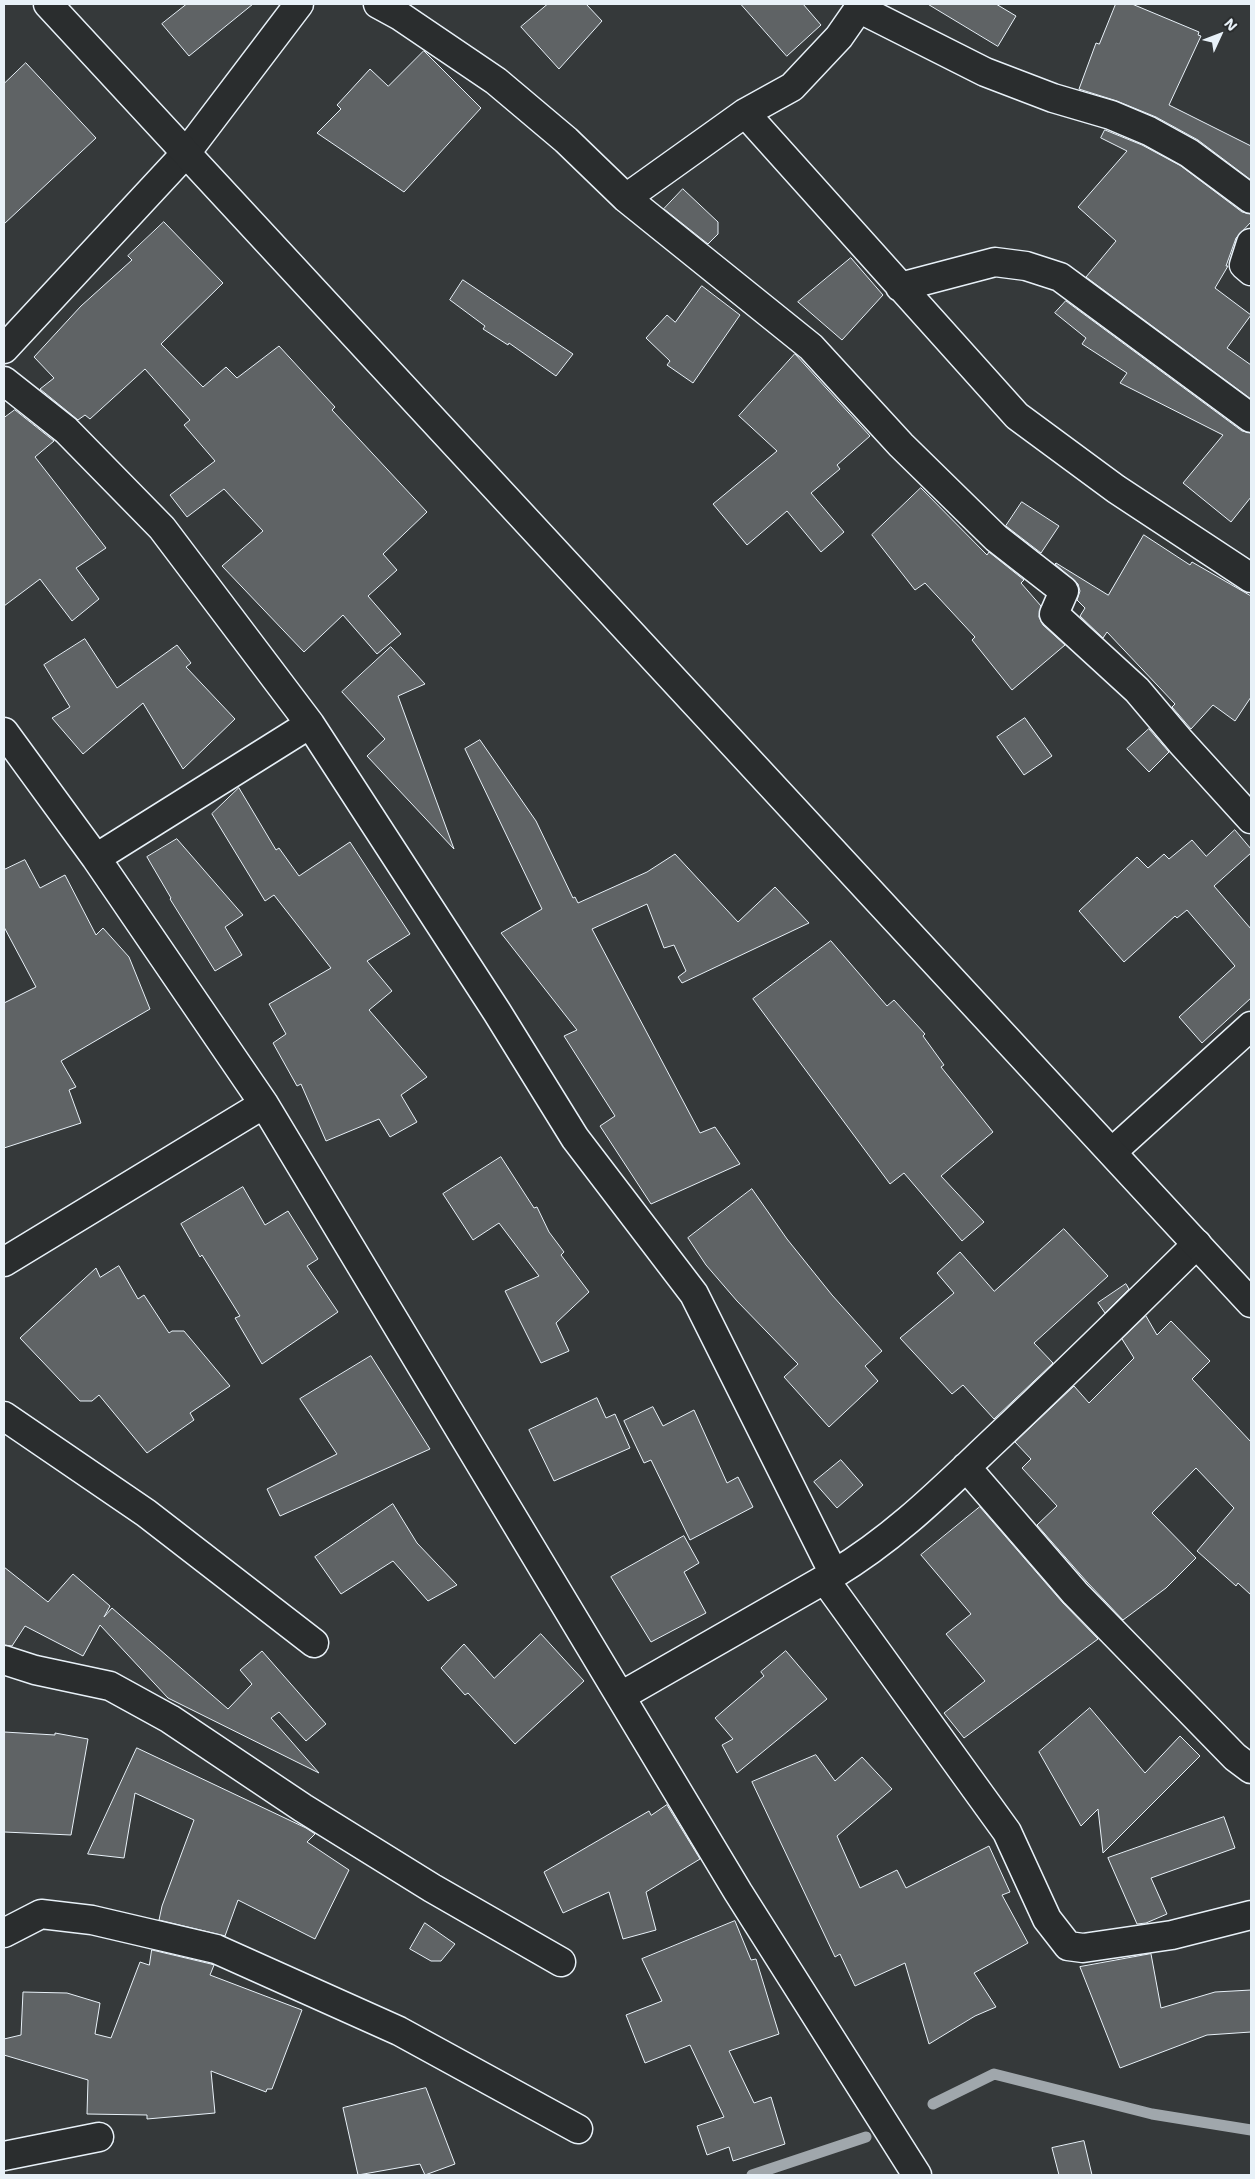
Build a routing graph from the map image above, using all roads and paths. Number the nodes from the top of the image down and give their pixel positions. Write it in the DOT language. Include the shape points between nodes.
graph roads {
  1 [pos="48,4"];
  2 [pos="299,4"];
  3 [pos="378,4"];
  4 [pos="860,6"];
  5 [pos="745,114"];
  6 [pos="186,153"];
  7 [pos="626,198"];
  8 [pos="1251,199"];
  9 [pos="1251,243"];
  10 [pos="1251,271"];
  11 [pos="900,287"];
  12 [pos="4,349"];
  13 [pos="4,381"];
  14 [pos="1251,418"];
  15 [pos="1251,578"];
  16 [pos="310,724"];
  17 [pos="4,732"];
  18 [pos="1251,819"];
  19 [pos="96,858"];
  20 [pos="1251,1026"];
  21 [pos="264,1104"];
  22 [pos="1112,1152"];
  23 [pos="1197,1244"];
  24 [pos="4,1262"];
  25 [pos="1251,1303"];
  26 [pos="4,1416"];
  27 [pos="966,1467"];
  28 [pos="830,1577"];
  29 [pos="314,1643"];
  30 [pos="4,1660"];
  31 [pos="621,1696"];
  32 [pos="1251,1769"];
  33 [pos="1251,1915"];
  34 [pos="4,1933"];
  35 [pos="561,1962"];
  36 [pos="578,2129"];
  37 [pos="99,2137"];
  38 [pos="4,2156"];
  39 [pos="917,2175"];
  1 -- 6 [label="street"];
  2 -- 6 [label="street"];
  3 -- 7 [label="street" via="496,81 566,140"];
  4 -- 5 [label="street" via="839,37 792,87"];
  4 -- 8 [label="street" via="985,72 1053,98 1111,114 1150,131 1189,153"];
  5 -- 7 [label="street"];
  5 -- 11 [label="street"];
  6 -- 12 [label="street"];
  6 -- 22 [label="street"];
  7 -- 18 [label="street" via="811,347 901,445 996,538 1064,590 1054,614 1137,690"];
  9 -- 10 [label="street" via="1244,265"];
  11 -- 14 [label="street" via="995,262 1026,266 1060,277"];
  11 -- 15 [label="street" via="1017,416 1116,488"];
  13 -- 16 [label="street" via="66,430 162,528"];
  16 -- 19 [label="street"];
  16 -- 28 [label="street" via="498,1012 575,1138 694,1294"];
  17 -- 19 [label="street"];
  19 -- 21 [label="street"];
  20 -- 22 [label="street"];
  21 -- 24 [label="street"];
  21 -- 31 [label="street"];
  22 -- 23 [label="street"];
  23 -- 25 [label="street"];
  23 -- 27 [label="street"];
  26 -- 29 [label="street" via="146,1513"];
  27 -- 28 [label="street" via="906,1524 868,1554"];
  27 -- 32 [label="street" via="1075,1593 1235,1757"];
  28 -- 31 [label="street"];
  28 -- 33 [label="street" via="1007,1832 1048,1919 1068,1946 1083,1948 1172,1935"];
  30 -- 35 [label="street" via="110,1686 170,1719 311,1813"];
  31 -- 39 [label="street" via="738,1892"];
  34 -- 36 [label="street" via="41,1914 92,1920 216,1949 399,2031"];
  37 -- 38 [label="street"];
}
